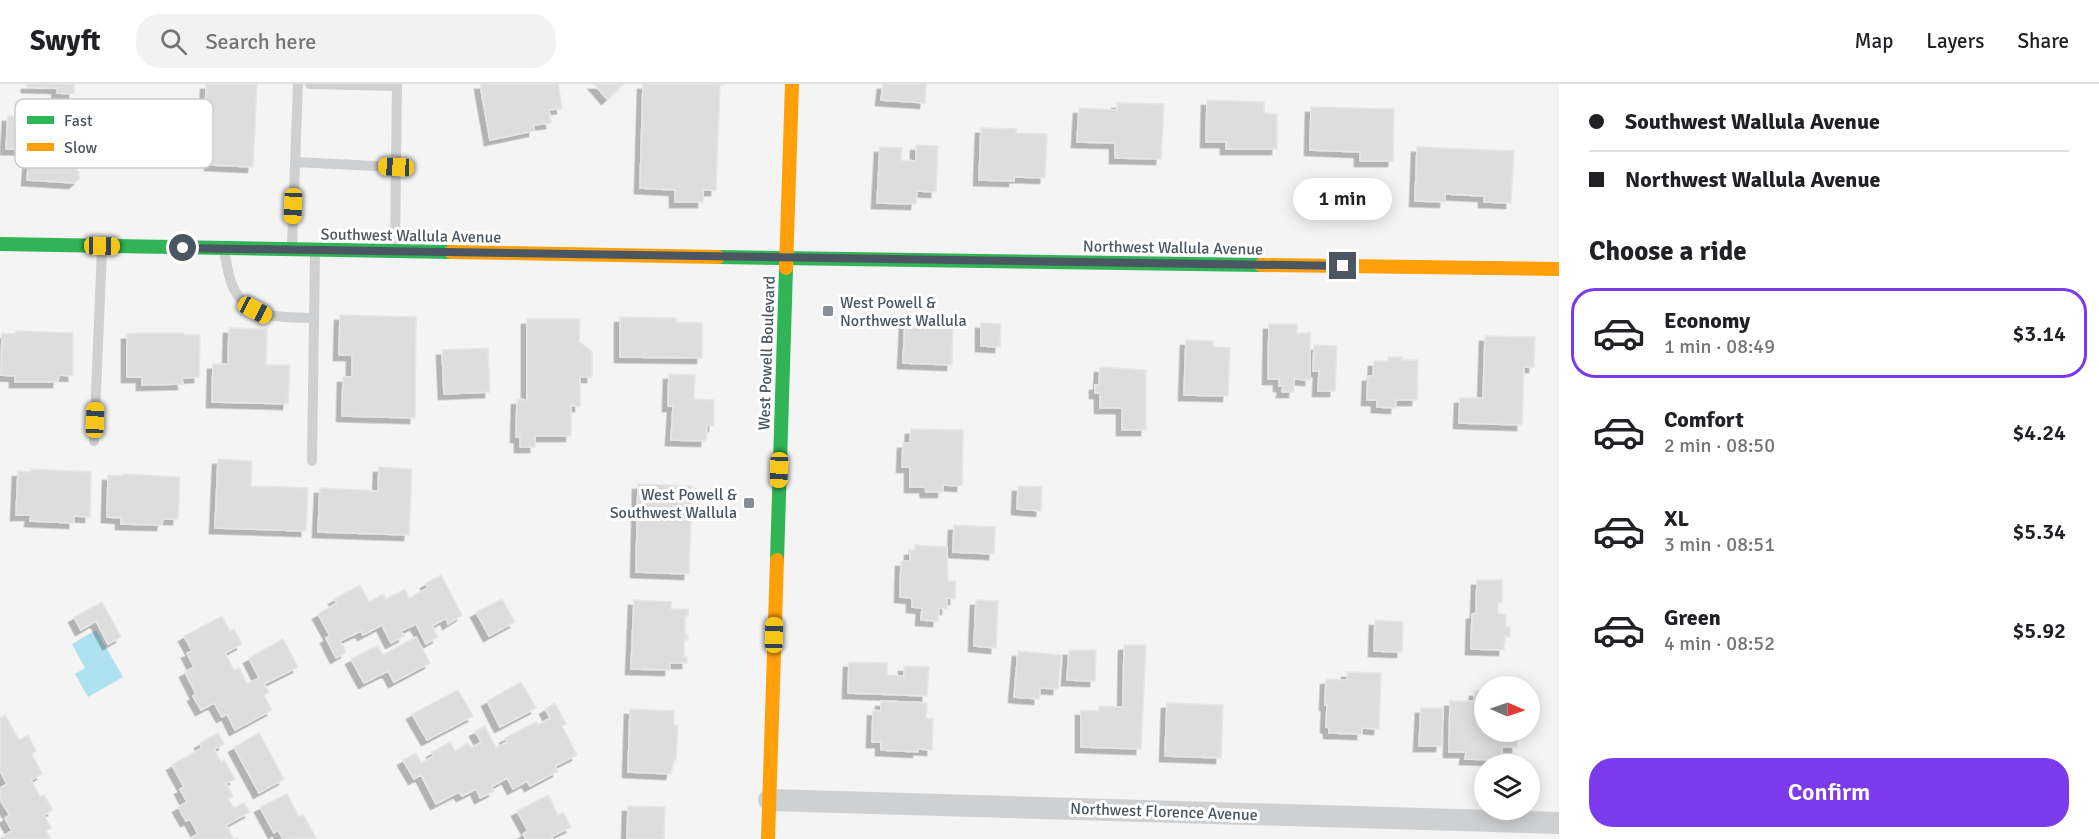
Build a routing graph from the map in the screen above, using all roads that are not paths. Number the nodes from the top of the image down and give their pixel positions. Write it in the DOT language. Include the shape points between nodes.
graph roads {
  1 [pos="298,84"];
  2 [pos="310,84"];
  3 [pos="792,84"];
  4 [pos="295,162"];
  5 [pos="396,167"];
  6 [pos="0,244"];
  7 [pos="102,246"];
  8 [pos="224,248"];
  9 [pos="292,249"];
  10 [pos="315,250"];
  11 [pos="395,251"];
  12 [pos="786,258"];
  13 [pos="1559,269"];
  14 [pos="314,318"];
  15 [pos="94,441"];
  16 [pos="312,461"];
  17 [pos="769,800"];
  18 [pos="1559,823"];
  19 [pos="768,839"];
  1 -- 4 [label="lane"];
  2 -- 5 [label="lane" via="397,86"];
  3 -- 12 [label="street, West Powell Boulevard"];
  4 -- 5 [label="lane"];
  4 -- 9 [label="lane"];
  5 -- 11 [label="lane"];
  6 -- 7 [label="street, Southwest Wallula Avenue"];
  7 -- 8 [label="street, Southwest Wallula Avenue"];
  7 -- 15 [label="lane"];
  8 -- 9 [label="street, Southwest Wallula Avenue"];
  8 -- 14 [label="lane" via="233,288 244,304 267,316"];
  9 -- 10 [label="street, Southwest Wallula Avenue"];
  10 -- 11 [label="street, Southwest Wallula Avenue"];
  10 -- 14 [label="lane"];
  11 -- 12 [label="street, Southwest Wallula Avenue"];
  12 -- 13 [label="street, Northwest Wallula Avenue"];
  12 -- 17 [label="street, West Powell Boulevard"];
  14 -- 16 [label="lane"];
  17 -- 18 [label="street, Northwest Florence Avenue"];
  17 -- 19 [label="street, West Powell Boulevard"];
}
